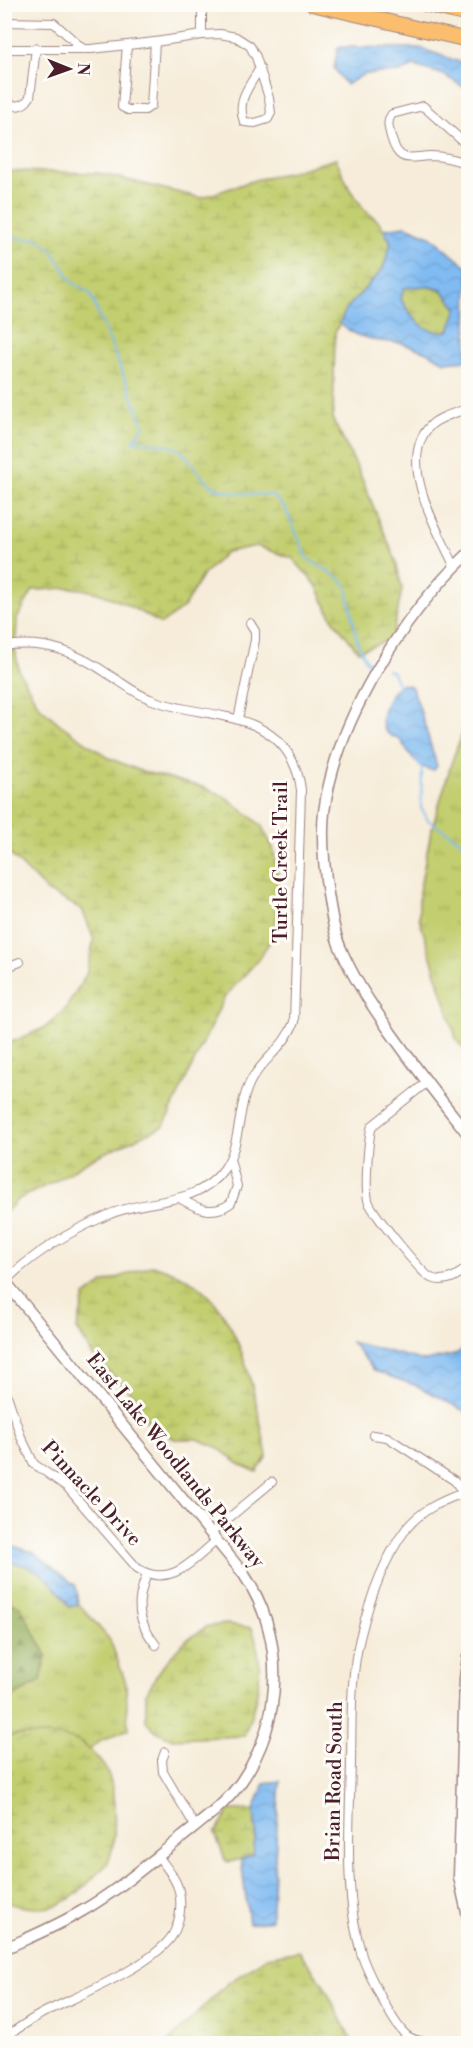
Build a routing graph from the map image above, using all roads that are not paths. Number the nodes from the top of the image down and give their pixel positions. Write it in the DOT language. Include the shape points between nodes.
graph roads {
  1 [pos="202,4"];
  2 [pos="312,4"];
  3 [pos="424,4"];
  4 [pos="468,15"];
  5 [pos="4,22"];
  6 [pos="202,34"];
  7 [pos="468,40"];
  8 [pos="155,42"];
  9 [pos="127,45"];
  10 [pos="36,48"];
  11 [pos="6,49"];
  12 [pos="83,50"];
  13 [pos="260,69"];
  14 [pos="4,76"];
  15 [pos="4,102"];
  16 [pos="468,146"];
  17 [pos="468,164"];
  18 [pos="468,408"];
  19 [pos="468,554"];
  20 [pos="455,567"];
  21 [pos="250,623"];
  22 [pos="4,646"];
  23 [pos="238,719"];
  24 [pos="20,962"];
  25 [pos="4,968"];
  26 [pos="426,1083"];
  27 [pos="468,1134"];
  28 [pos="230,1159"];
  29 [pos="182,1198"];
  30 [pos="468,1267"];
  31 [pos="5,1281"];
  32 [pos="4,1386"];
  33 [pos="373,1436"];
  34 [pos="272,1482"];
  35 [pos="463,1493"];
  36 [pos="468,1514"];
  37 [pos="214,1537"];
  38 [pos="147,1574"];
  39 [pos="156,1645"];
  40 [pos="468,1657"];
  41 [pos="165,1752"];
  42 [pos="195,1827"];
  43 [pos="158,1856"];
  44 [pos="468,1917"];
  45 [pos="4,1949"];
  46 [pos="4,2038"];
  47 [pos="468,2041"];
  1 -- 6 [label="street"];
  2 -- 7 [label="main road"];
  3 -- 4 [label="main road"];
  5 -- 12 [label="street" via="54,23"];
  6 -- 8 [label="street"];
  6 -- 13 [label="street" via="236,37 250,46"];
  8 -- 9 [label="street"];
  8 -- 9 [label="street" via="151,106 145,110 122,107"];
  9 -- 12 [label="street"];
  10 -- 11 [label="street"];
  10 -- 12 [label="street"];
  10 -- 15 [label="street" via="30,97 21,106"];
  11 -- 14 [label="street"];
  13 -- 13 [label="street" via="241,100 244,122 268,119 271,113"];
  16 -- 17 [label="street" via="423,106 389,118 396,151 404,157 433,156"];
  18 -- 20 [label="street" via="432,423 419,448 418,477 425,505"];
  19 -- 20 [label="street"];
  20 -- 26 [label="street" via="422,602 355,713 333,769 324,813 322,854 339,944 357,984"];
  21 -- 23 [label="street" via="255,640"];
  22 -- 23 [label="street, Turtle Creek Trail" via="36,644 59,648 85,659 149,699"];
  23 -- 28 [label="street, Turtle Creek Trail" via="278,740 294,764 301,790 300,864 294,1022 288,1036 253,1078"];
  24 -- 25 [label="street"];
  26 -- 27 [label="street"];
  26 -- 30 [label="street" via="372,1126 368,1200 373,1211 431,1278 447,1280"];
  28 -- 29 [label="street, Turtle Creek Trail" via="213,1181"];
  28 -- 29 [label="street, Turtle Creek Trail" via="237,1186 231,1203 212,1211"];
  29 -- 31 [label="street, Turtle Creek Trail" via="109,1214 60,1239"];
  31 -- 37 [label="street, East Lake Woodlands Parkway"];
  32 -- 38 [label="street, Pinnacle Drive" via="34,1464 67,1487 136,1568"];
  33 -- 35 [label="street" via="387,1437 446,1474"];
  34 -- 37 [label="street"];
  35 -- 36 [label="street"];
  35 -- 47 [label="street, Brian Road South" via="430,1508 407,1528 374,1593 360,1640 353,1687 350,1881 362,1956 395,2021 417,2041"];
  37 -- 38 [label="street" via="181,1570 169,1575"];
  37 -- 42 [label="street, East Lake Woodlands Parkway" via="250,1583 263,1611 274,1650 274,1685 268,1724 257,1756 232,1793"];
  38 -- 39 [label="street" via="139,1611 145,1631"];
  40 -- 44 [label="street" via="459,1877"];
  41 -- 42 [label="street" via="163,1772"];
  42 -- 43 [label="street, East Lake Woodlands Parkway"];
  43 -- 45 [label="street, East Lake Woodlands Parkway" via="83,1911"];
  43 -- 46 [label="street" via="179,1889 181,1907 172,1936 136,1965"];
}
